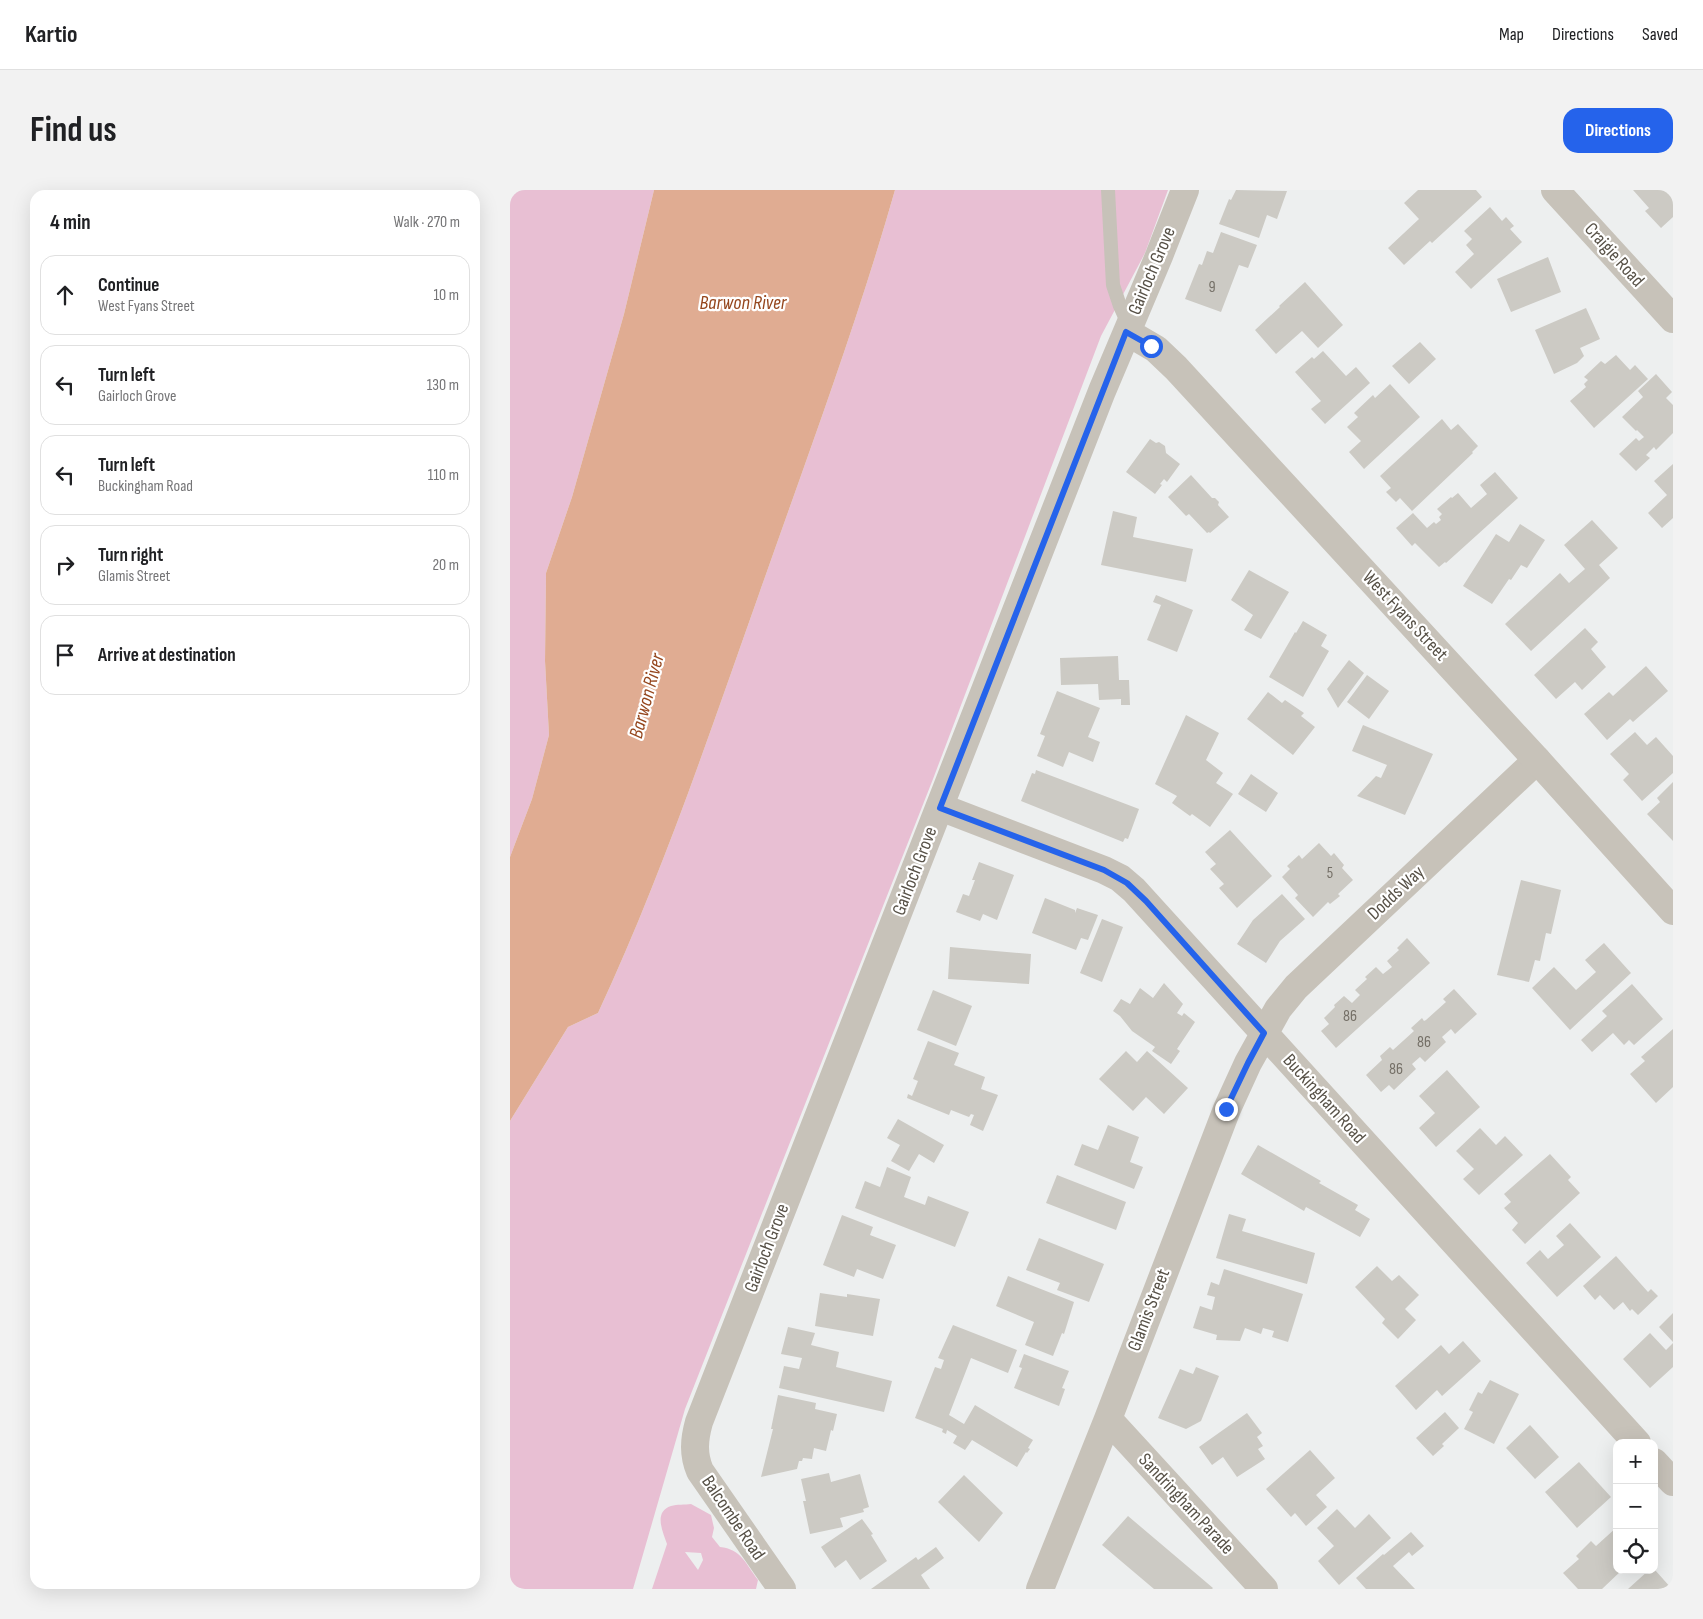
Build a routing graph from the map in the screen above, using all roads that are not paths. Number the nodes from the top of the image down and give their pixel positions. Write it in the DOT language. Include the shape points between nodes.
graph roads {
  1 [pos="1108,190"];
  2 [pos="1185,190"];
  3 [pos="1555,190"];
  4 [pos="1673,319"];
  5 [pos="1128,330"];
  6 [pos="1537,760"];
  7 [pos="940,808"];
  8 [pos="1671,904"];
  9 [pos="1264,1033"];
  10 [pos="1108,1419"];
  11 [pos="1633,1439"];
  12 [pos="694,1442"];
  13 [pos="1658,1466"];
  14 [pos="1673,1482"];
  15 [pos="782,1589"];
  16 [pos="1040,1589"];
  17 [pos="1264,1589"];
  1 -- 5 [label="lane" via="1113,285"];
  2 -- 5 [label="street, Gairloch Grove"];
  3 -- 4 [label="street, Craigie Road"];
  5 -- 6 [label="street, West Fyans Street" via="1167,358"];
  5 -- 7 [label="street, Gairloch Grove"];
  6 -- 8 [label="street, West Fyans Street"];
  6 -- 9 [label="street, Dodds Way" via="1291,992"];
  7 -- 9 [label="street, Buckingham Road" via="1104,870 1127,883"];
  7 -- 12 [label="street, Gairloch Grove" via="701,1415"];
  9 -- 10 [label="street, Glamis Street" via="1226,1109"];
  9 -- 11 [label="street, Buckingham Road"];
  10 -- 16 [label="street, Glamis Street"];
  10 -- 17 [label="street, Sandringham Parade"];
  12 -- 15 [label="street, Balcombe Road" via="695,1457 705,1479"];
  13 -- 14 [label="street"];
}
